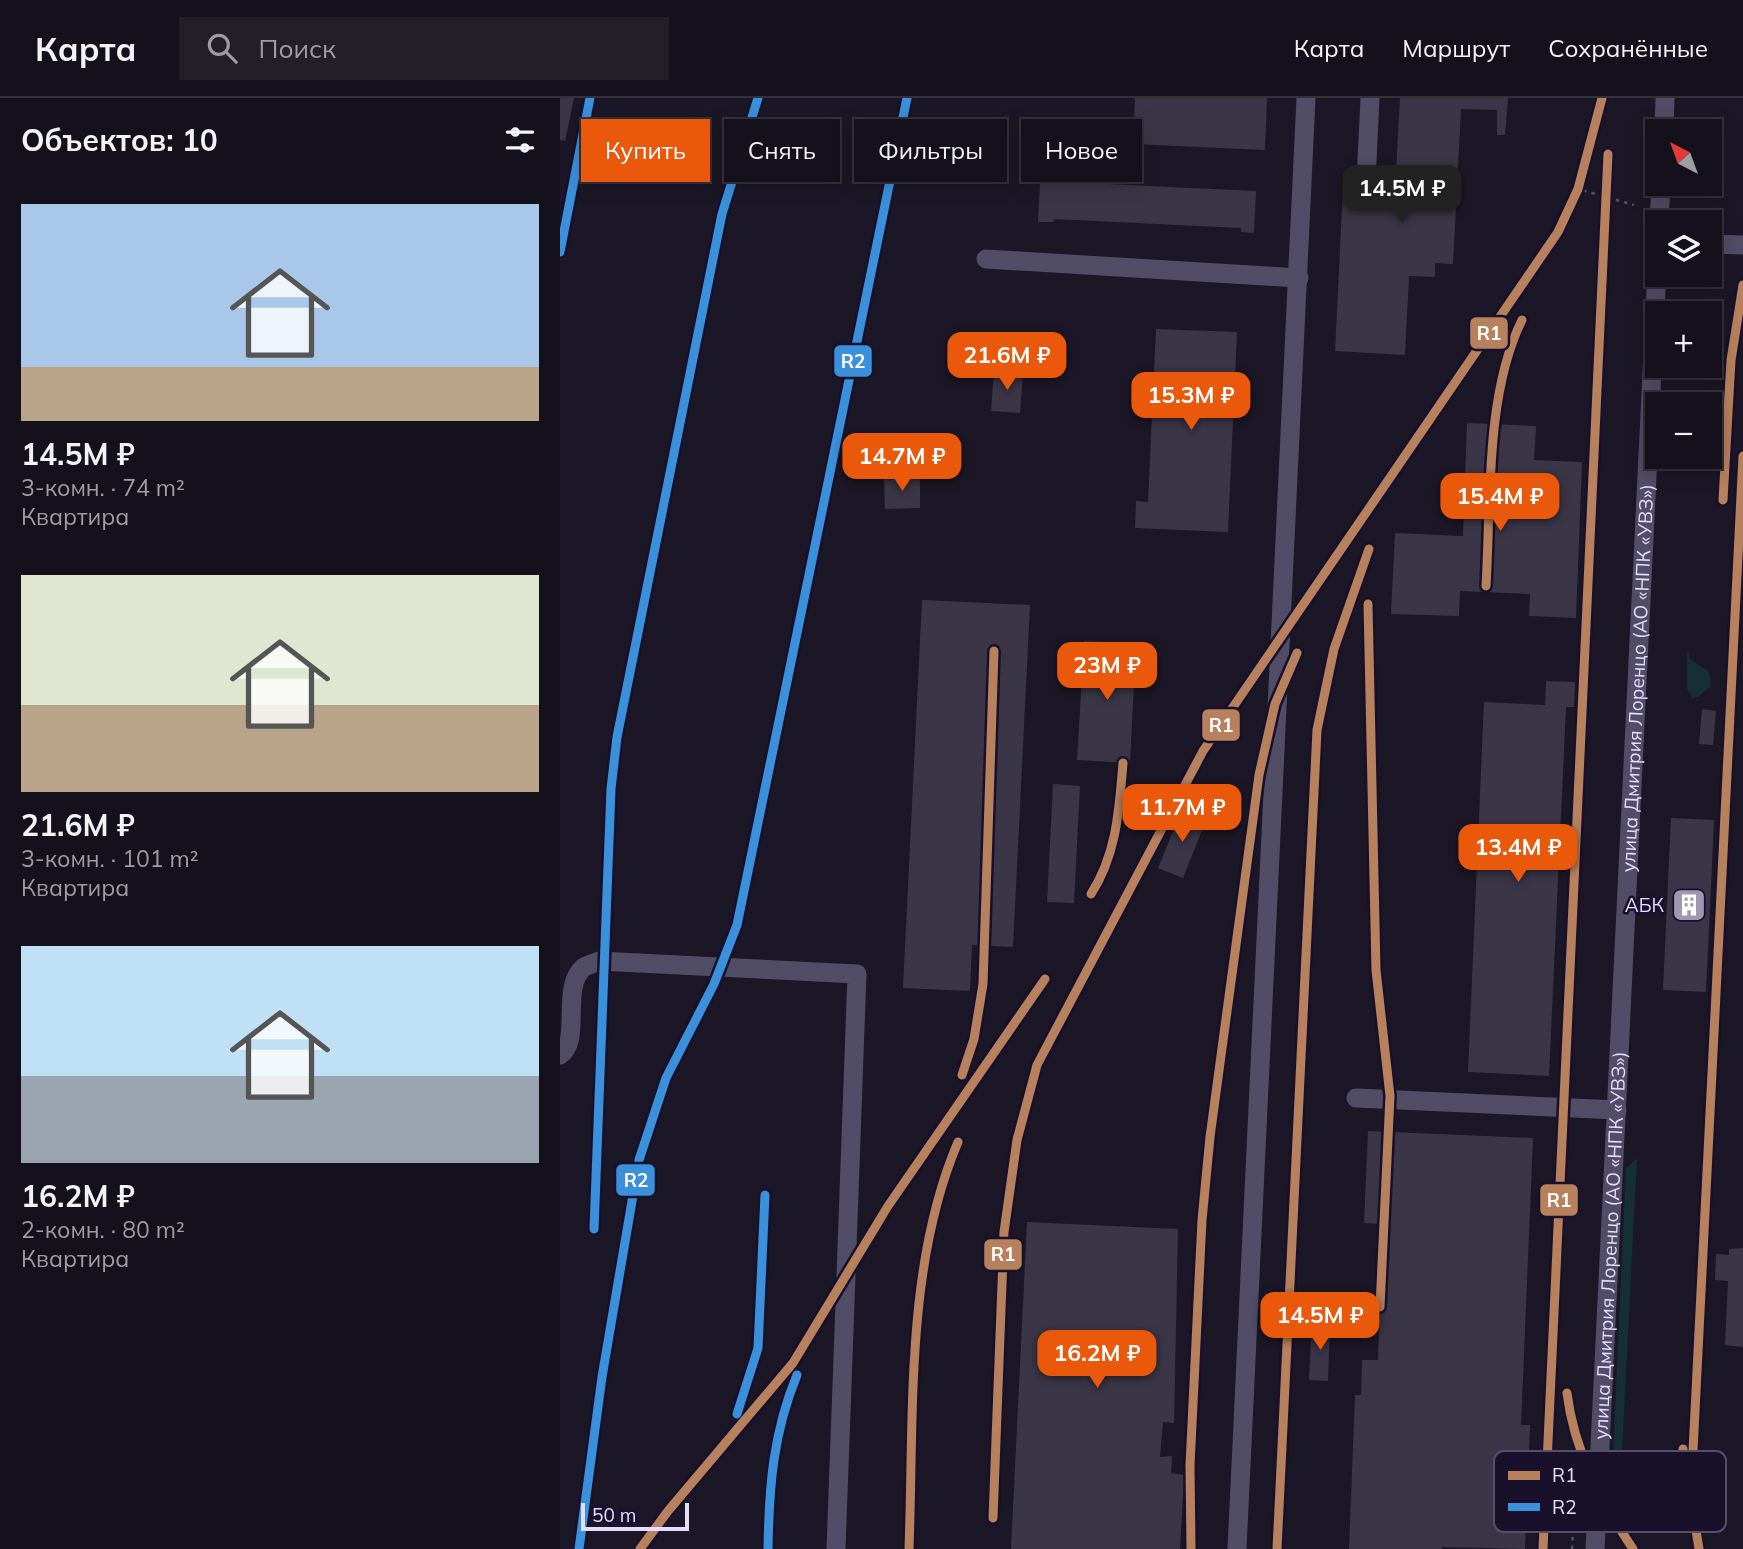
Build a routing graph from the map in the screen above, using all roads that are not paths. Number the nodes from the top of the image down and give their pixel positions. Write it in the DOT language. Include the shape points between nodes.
graph roads {
  1 [pos="1306,98"];
  2 [pos="1370,98"];
  3 [pos="1665,98"];
  4 [pos="1664,119"];
  5 [pos="1366,181"];
  6 [pos="1722,244"];
  7 [pos="1743,245"];
  8 [pos="986,259"];
  9 [pos="1299,278"];
  10 [pos="1656,287"];
  11 [pos="560,1055"];
  12 [pos="1356,1098"];
  13 [pos="1617,1110"];
  14 [pos="1600,1451"];
  15 [pos="836,1549"];
  16 [pos="1237,1549"];
  1 -- 9 [label="lane"];
  2 -- 5 [label="lane"];
  3 -- 4 [label="lane"];
  6 -- 7 [label="lane"];
  8 -- 9 [label="lane"];
  9 -- 16 [label="lane"];
  10 -- 13 [label="lane, улица Дмитрия Лоренцо (АО «НПК «УВЗ»)"];
  11 -- 15 [label="lane" via="569,1041 573,984 583,968 599,961 857,974"];
  12 -- 13 [label="lane"];
  13 -- 14 [label="lane, улица Дмитрия Лоренцо (АО «НПК «УВЗ»)"];
}
